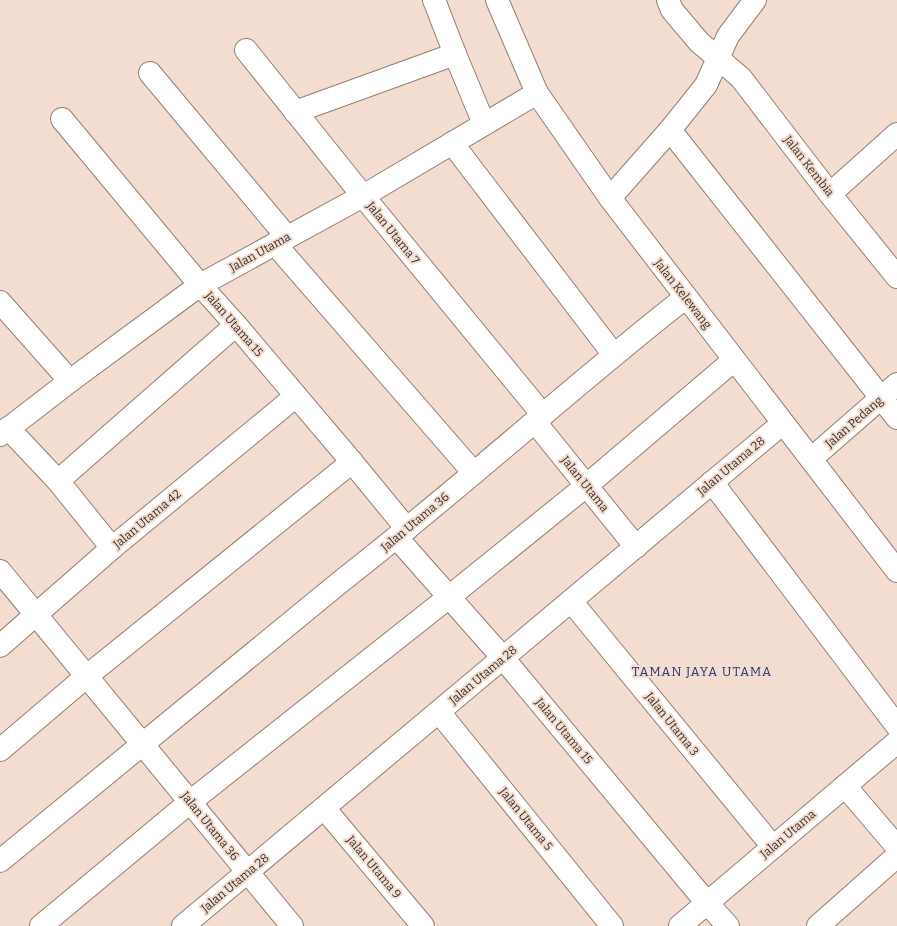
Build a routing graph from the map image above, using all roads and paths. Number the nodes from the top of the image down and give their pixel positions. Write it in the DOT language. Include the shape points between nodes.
graph roads {
  1 [pos="434,0"];
  2 [pos="497,0"];
  3 [pos="668,0"];
  4 [pos="755,0"];
  5 [pos="246,50"];
  6 [pos="455,54"];
  7 [pos="719,58"];
  8 [pos="150,73"];
  9 [pos="537,93"];
  10 [pos="295,112"];
  11 [pos="62,120"];
  12 [pos="484,124"];
  13 [pos="670,130"];
  14 [pos="897,134"];
  15 [pos="452,143"];
  16 [pos="830,194"];
  17 [pos="363,196"];
  18 [pos="610,198"];
  19 [pos="281,241"];
  20 [pos="897,277"];
  21 [pos="200,285"];
  22 [pos="686,298"];
  23 [pos="0,302"];
  24 [pos="236,325"];
  25 [pos="614,355"];
  26 [pos="734,360"];
  27 [pos="70,381"];
  28 [pos="889,391"];
  29 [pos="296,396"];
  30 [pos="539,418"];
  31 [pos="897,418"];
  32 [pos="783,423"];
  33 [pos="4,431"];
  34 [pos="811,459"];
  35 [pos="352,462"];
  36 [pos="474,473"];
  37 [pos="58,481"];
  38 [pos="712,482"];
  39 [pos="586,486"];
  40 [pos="402,533"];
  41 [pos="636,547"];
  42 [pos="112,548"];
  43 [pos="0,571"];
  44 [pos="897,571"];
  45 [pos="449,597"];
  46 [pos="571,601"];
  47 [pos="36,615"];
  48 [pos="0,646"];
  49 [pos="503,658"];
  50 [pos="87,676"];
  51 [pos="439,712"];
  52 [pos="897,726"];
  53 [pos="897,742"];
  54 [pos="143,744"];
  55 [pos="0,750"];
  56 [pos="845,786"];
  57 [pos="190,802"];
  58 [pos="324,808"];
  59 [pos="773,847"];
  60 [pos="897,847"];
  61 [pos="897,856"];
  62 [pos="0,862"];
  63 [pos="248,872"];
  64 [pos="707,903"];
  65 [pos="41,926"];
  66 [pos="184,926"];
  67 [pos="292,926"];
  68 [pos="423,926"];
  69 [pos="612,926"];
  70 [pos="680,926"];
  71 [pos="728,926"];
  72 [pos="818,926"];
  1 -- 6 [label="street"];
  2 -- 9 [label="street, Jalan Kelewang"];
  3 -- 7 [label="street, Jalan Kembia" via="672,10 699,42"];
  4 -- 7 [label="street" via="728,36"];
  5 -- 10 [label="street, Jalan Utama 7"];
  6 -- 10 [label="street"];
  6 -- 12 [label="street"];
  7 -- 13 [label="street" via="706,85"];
  7 -- 16 [label="street, Jalan Kembia" via="741,78"];
  8 -- 19 [label="street"];
  9 -- 12 [label="street, Jalan Utama"];
  9 -- 18 [label="street, Jalan Kelewang"];
  10 -- 17 [label="street, Jalan Utama 7"];
  11 -- 21 [label="street, Jalan Utama 15"];
  12 -- 15 [label="street, Jalan Utama"];
  13 -- 18 [label="street"];
  13 -- 28 [label="street"];
  14 -- 16 [label="street"];
  15 -- 17 [label="street, Jalan Utama"];
  15 -- 25 [label="street"];
  16 -- 20 [label="street, Jalan Kembia"];
  17 -- 19 [label="street, Jalan Utama"];
  17 -- 30 [label="street, Jalan Utama 7"];
  18 -- 22 [label="street, Jalan Kelewang"];
  19 -- 21 [label="street, Jalan Utama"];
  19 -- 36 [label="street"];
  21 -- 24 [label="street, Jalan Utama 15"];
  21 -- 27 [label="street, Jalan Utama"];
  22 -- 25 [label="street, Jalan Utama 36"];
  22 -- 26 [label="street, Jalan Kelewang"];
  23 -- 27 [label="street"];
  24 -- 29 [label="street, Jalan Utama 15"];
  24 -- 37 [label="street"];
  25 -- 30 [label="street, Jalan Utama 36"];
  26 -- 32 [label="street, Jalan Kelewang"];
  26 -- 39 [label="street"];
  27 -- 33 [label="street, Jalan Utama"];
  28 -- 31 [label="street"];
  28 -- 34 [label="street, Jalan Pedang"];
  29 -- 35 [label="street, Jalan Utama 15"];
  29 -- 42 [label="street, Jalan Utama 42"];
  30 -- 36 [label="street, Jalan Utama 36"];
  30 -- 39 [label="street, Jalan Utama"];
  32 -- 34 [label="street, Jalan Kelewang"];
  32 -- 38 [label="street, Jalan Utama 28"];
  33 -- 37 [label="street"];
  34 -- 44 [label="street, Jalan Kelewang"];
  35 -- 40 [label="street, Jalan Utama 15"];
  35 -- 50 [label="street"];
  36 -- 40 [label="street, Jalan Utama 36"];
  37 -- 42 [label="street"];
  38 -- 41 [label="street, Jalan Utama 28"];
  38 -- 52 [label="street"];
  39 -- 41 [label="street, Jalan Utama"];
  39 -- 45 [label="street"];
  40 -- 45 [label="street, Jalan Utama 15"];
  40 -- 54 [label="street, Jalan Utama 36"];
  41 -- 46 [label="street, Jalan Utama 28"];
  42 -- 47 [label="street, Jalan Utama 42"];
  43 -- 47 [label="street, Jalan Utama 36"];
  45 -- 49 [label="street, Jalan Utama 15"];
  45 -- 57 [label="street"];
  46 -- 49 [label="street, Jalan Utama 28"];
  46 -- 59 [label="street, Jalan Utama 3"];
  47 -- 48 [label="street, Jalan Utama 42"];
  47 -- 50 [label="street, Jalan Utama 36"];
  49 -- 51 [label="street, Jalan Utama 28"];
  49 -- 64 [label="street, Jalan Utama 15"];
  50 -- 54 [label="street, Jalan Utama 36"];
  50 -- 55 [label="street"];
  51 -- 58 [label="street, Jalan Utama 28"];
  51 -- 69 [label="street, Jalan Utama 5"];
  53 -- 56 [label="street, Jalan Utama"];
  54 -- 57 [label="street, Jalan Utama 36"];
  54 -- 62 [label="street, Jalan Utama 36"];
  56 -- 59 [label="street, Jalan Utama"];
  56 -- 60 [label="street"];
  57 -- 63 [label="street, Jalan Utama 36"];
  57 -- 65 [label="street"];
  58 -- 63 [label="street, Jalan Utama 28"];
  58 -- 68 [label="street, Jalan Utama 9"];
  59 -- 64 [label="street, Jalan Utama"];
  61 -- 72 [label="street"];
  63 -- 66 [label="street, Jalan Utama 28"];
  63 -- 67 [label="street, Jalan Utama 36"];
  64 -- 70 [label="street, Jalan Utama"];
  64 -- 71 [label="street, Jalan Utama 15"];
}
